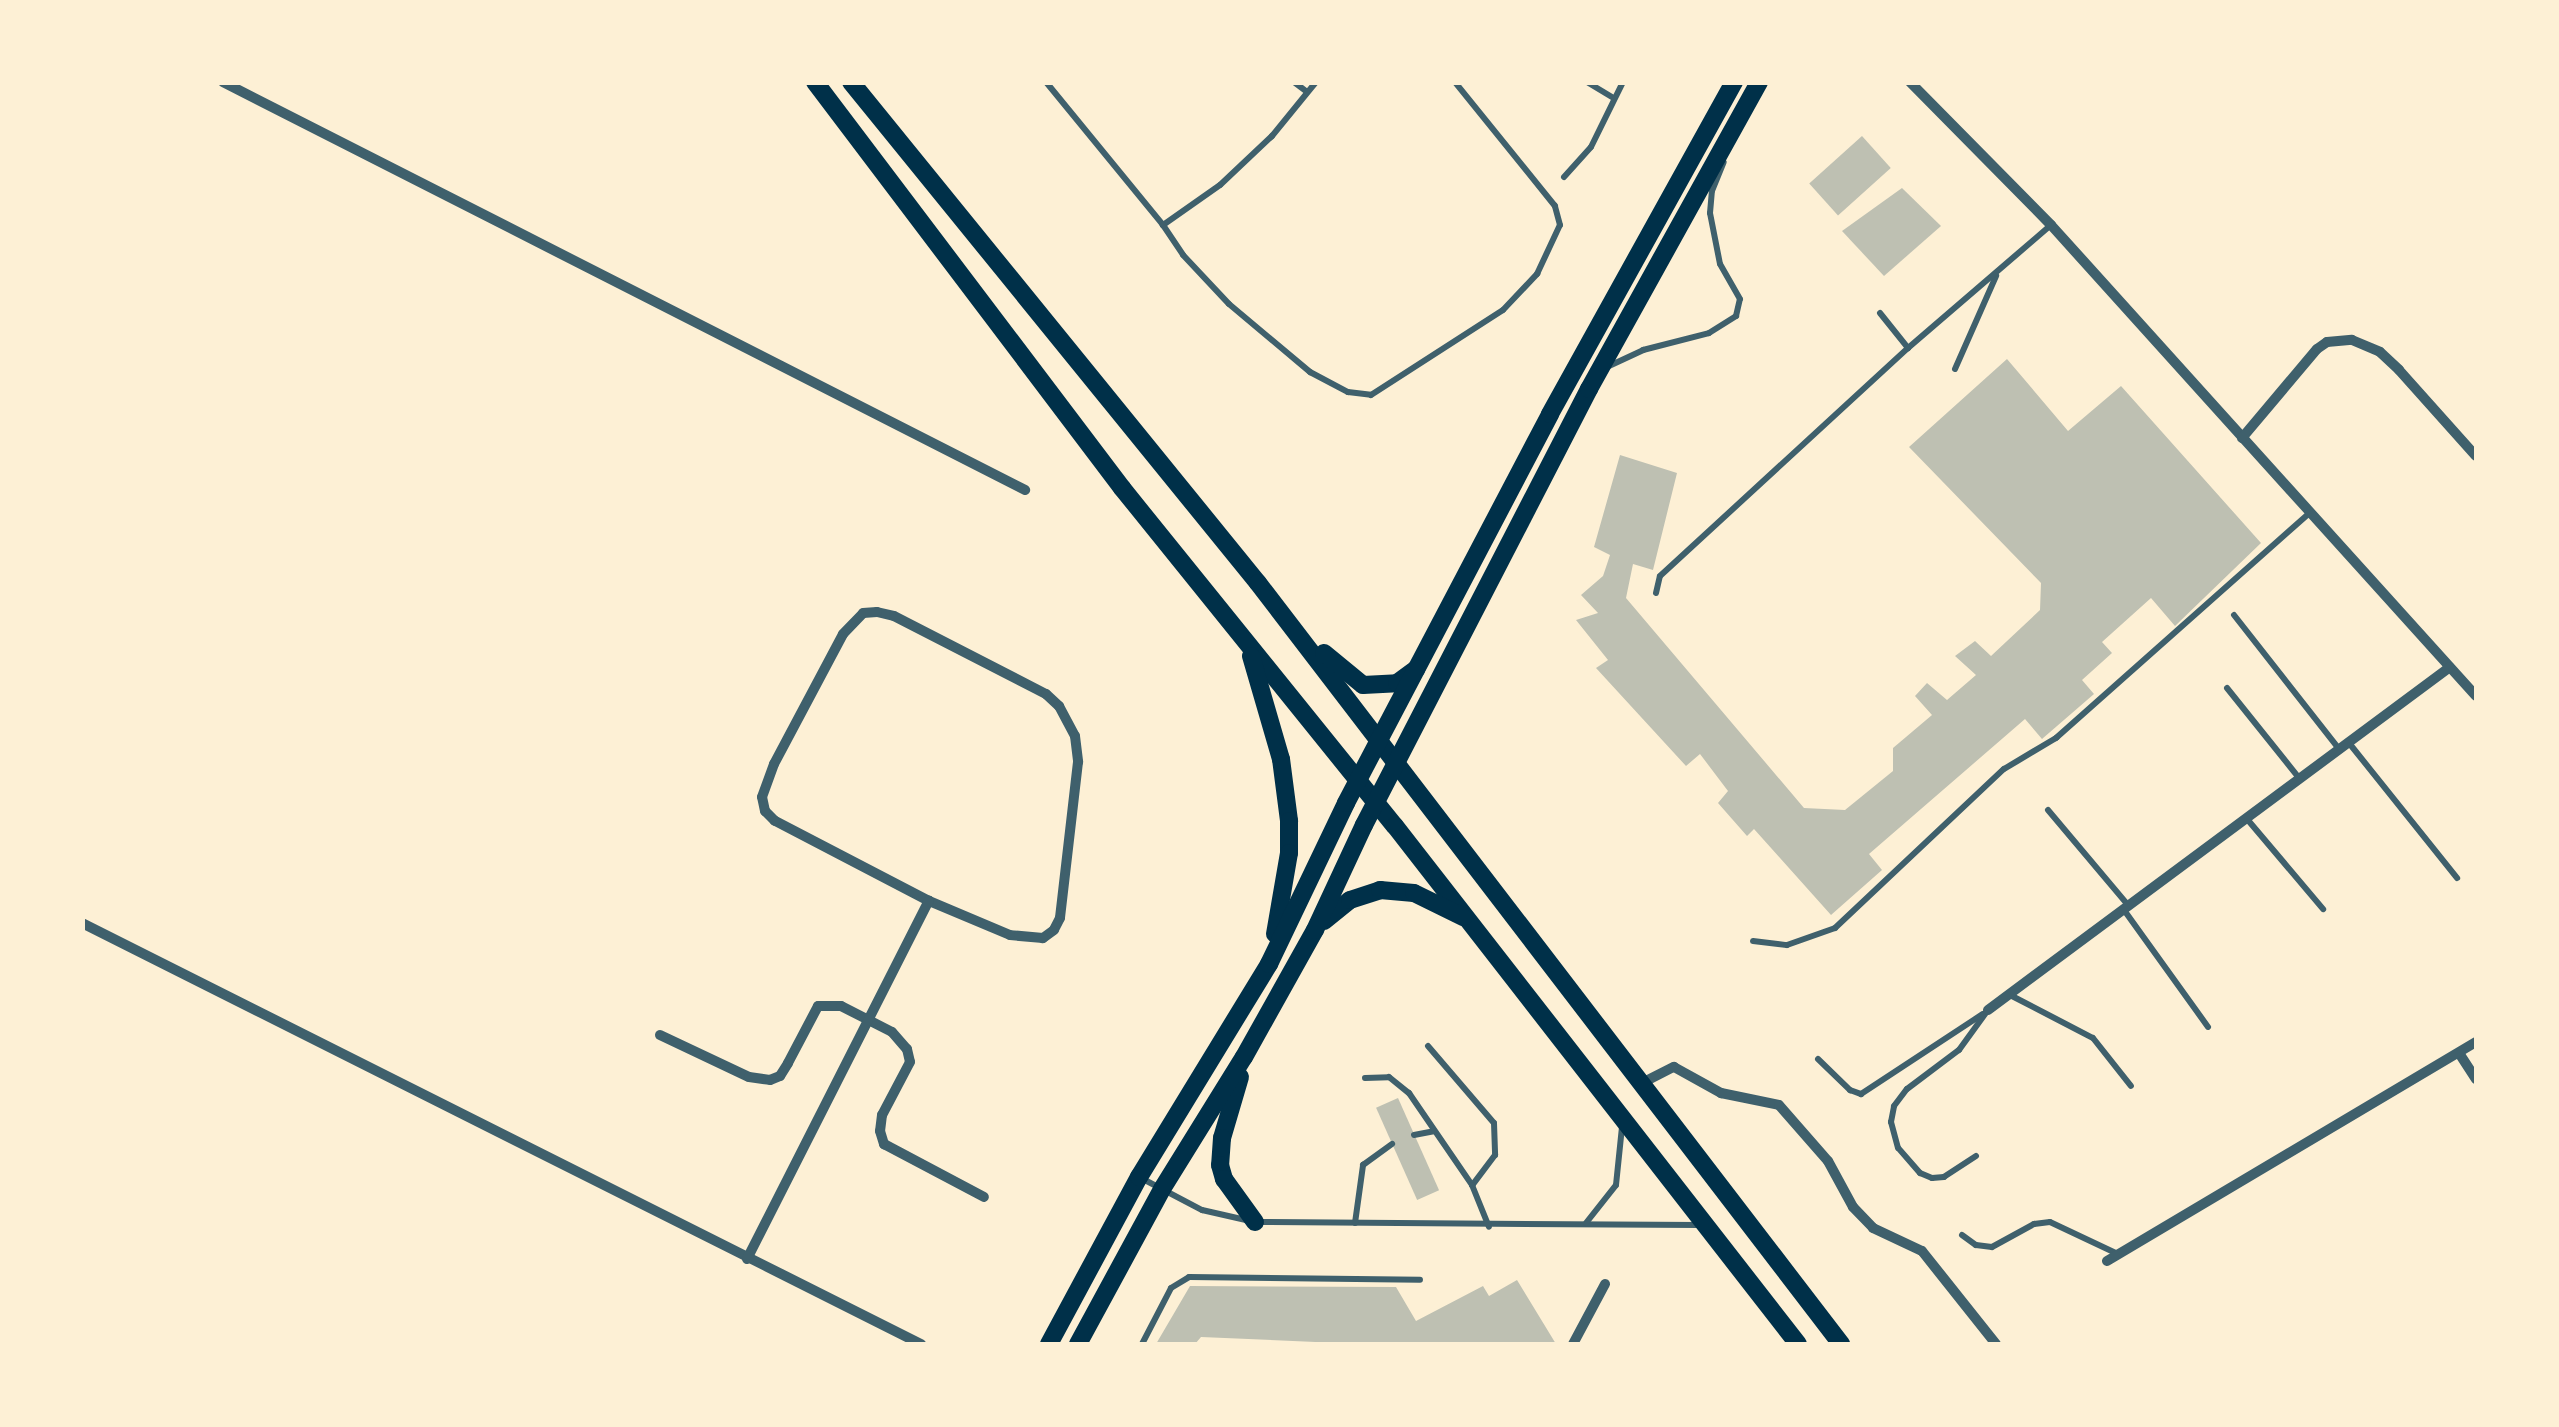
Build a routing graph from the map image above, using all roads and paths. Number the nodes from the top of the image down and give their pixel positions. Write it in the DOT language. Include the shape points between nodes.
graph roads {
  1 [pos="224,82"];
  2 [pos="815,82"];
  3 [pos="850,82"];
  4 [pos="1046,82"];
  5 [pos="1294,82"];
  6 [pos="1316,82"];
  7 [pos="1454,82"];
  8 [pos="1587,82"];
  9 [pos="1623,82"];
  10 [pos="1734,82"];
  11 [pos="1758,82"];
  12 [pos="1910,82"];
  13 [pos="1306,87"];
  14 [pos="1614,98"];
  15 [pos="1729,136"];
  16 [pos="1564,178"];
  17 [pos="1162,225"];
  18 [pos="2051,225"];
  19 [pos="1999,270"];
  20 [pos="1880,313"];
  21 [pos="1908,348"];
  22 [pos="1955,369"];
  23 [pos="1597,374"];
  24 [pos="2242,438"];
  25 [pos="2476,456"];
  26 [pos="1026,490"];
  27 [pos="2309,513"];
  28 [pos="1258,584"];
  29 [pos="1656,594"];
  30 [pos="2234,616"];
  31 [pos="1248,646"];
  32 [pos="1421,664"];
  33 [pos="2450,667"];
  34 [pos="2227,688"];
  35 [pos="2476,696"];
  36 [pos="1380,741"];
  37 [pos="2344,746"];
  38 [pos="1398,762"];
  39 [pos="2300,779"];
  40 [pos="1359,781"];
  41 [pos="1376,802"];
  42 [pos="2048,810"];
  43 [pos="2247,819"];
  44 [pos="2457,878"];
  45 [pos="929,902"];
  46 [pos="2127,908"];
  47 [pos="2323,909"];
  48 [pos="1468,920"];
  49 [pos="82,923"];
  50 [pos="1315,930"];
  51 [pos="1753,941"];
  52 [pos="1268,964"];
  53 [pos="2010,995"];
  54 [pos="1988,1010"];
  55 [pos="870,1021"];
  56 [pos="2208,1028"];
  57 [pos="660,1035"];
  58 [pos="2476,1042"];
  59 [pos="1428,1046"];
  60 [pos="2459,1053"];
  61 [pos="1244,1056"];
  62 [pos="1818,1058"];
  63 [pos="1364,1078"];
  64 [pos="2476,1079"];
  65 [pos="1642,1082"];
  66 [pos="2131,1086"];
  67 [pos="1622,1118"];
  68 [pos="1434,1131"];
  69 [pos="1414,1135"];
  70 [pos="1392,1144"];
  71 [pos="1976,1156"];
  72 [pos="1139,1177"];
  73 [pos="1472,1184"];
  74 [pos="1162,1188"];
  75 [pos="984,1196"];
  76 [pos="1255,1222"];
  77 [pos="1355,1223"];
  78 [pos="1586,1224"];
  79 [pos="1705,1226"];
  80 [pos="1489,1227"];
  81 [pos="1962,1236"];
  82 [pos="2118,1254"];
  83 [pos="747,1259"];
  84 [pos="2107,1261"];
  85 [pos="1420,1280"];
  86 [pos="1606,1284"];
  87 [pos="1095,1306"];
  88 [pos="921,1344"];
  89 [pos="1050,1344"];
  90 [pos="1078,1344"];
  91 [pos="1093,1344"];
  92 [pos="1142,1344"];
  93 [pos="1573,1344"];
  94 [pos="1798,1344"];
  95 [pos="1841,1344"];
  96 [pos="1996,1344"];
  1 -- 26 [label="street"];
  2 -- 31 [label="main road"];
  3 -- 28 [label="main road"];
  4 -- 17 [label="lane"];
  5 -- 13 [label="lane"];
  6 -- 13 [label="lane"];
  7 -- 17 [label="lane" via="1555,206 1560,225 1522,294 1384,390 1371,396 1348,392 1310,372 1228,304"];
  8 -- 14 [label="lane"];
  9 -- 14 [label="lane"];
  10 -- 32 [label="main road" via="1600,320"];
  11 -- 15 [label="main road"];
  12 -- 18 [label="street"];
  13 -- 17 [label="lane" via="1272,136"];
  14 -- 16 [label="lane" via="1591,146"];
  15 -- 23 [label="main road"];
  15 -- 23 [label="lane" via="1710,213 1720,264 1740,299 1736,316 1709,333 1643,350"];
  18 -- 19 [label="lane"];
  18 -- 24 [label="street"];
  19 -- 21 [label="lane"];
  19 -- 22 [label="lane"];
  20 -- 21 [label="lane"];
  21 -- 29 [label="lane" via="1660,576"];
  23 -- 38 [label="main road"];
  24 -- 25 [label="street" via="2318,348 2352,340 2380,352"];
  24 -- 27 [label="street"];
  27 -- 33 [label="street"];
  27 -- 51 [label="lane" via="2056,738 2004,769 1835,928 1787,945"];
  28 -- 32 [label="main road" via="1353,680 1386,685"];
  28 -- 36 [label="main road"];
  30 -- 37 [label="lane"];
  31 -- 40 [label="main road"];
  31 -- 52 [label="main road" via="1281,758 1289,821"];
  32 -- 36 [label="main road"];
  33 -- 35 [label="street"];
  33 -- 37 [label="street"];
  34 -- 39 [label="lane"];
  36 -- 38 [label="main road"];
  36 -- 40 [label="main road"];
  37 -- 39 [label="street"];
  37 -- 44 [label="lane"];
  38 -- 41 [label="main road"];
  38 -- 65 [label="main road"];
  39 -- 43 [label="street"];
  40 -- 41 [label="main road"];
  40 -- 52 [label="main road"];
  41 -- 48 [label="main road"];
  41 -- 50 [label="main road"];
  42 -- 46 [label="lane"];
  43 -- 46 [label="street"];
  43 -- 47 [label="lane"];
  45 -- 45 [label="street" via="765,812 762,798 774,764 843,634 863,613 894,616 1046,694 1059,706 1078,748 1054,930 1029,940"];
  45 -- 55 [label="street"];
  46 -- 53 [label="street"];
  46 -- 56 [label="lane"];
  48 -- 50 [label="main road" via="1414,893 1380,890 1350,900"];
  48 -- 67 [label="main road"];
  49 -- 83 [label="street"];
  50 -- 61 [label="main road"];
  52 -- 72 [label="main road"];
  53 -- 54 [label="street"];
  53 -- 66 [label="lane" via="2093,1038"];
  54 -- 62 [label="lane" via="1861,1094"];
  54 -- 71 [label="lane" via="1958,1050 1907,1089 1891,1122 1898,1148 1932,1178"];
  55 -- 57 [label="street" via="841,1006 818,1006 780,1076 770,1080 748,1077"];
  55 -- 75 [label="street" via="901,1039 910,1062 882,1115 884,1144"];
  55 -- 83 [label="street"];
  58 -- 60 [label="street"];
  59 -- 73 [label="lane" via="1494,1124 1495,1155"];
  60 -- 64 [label="street"];
  60 -- 82 [label="street"];
  61 -- 74 [label="main road"];
  61 -- 76 [label="main road" via="1219,1152 1224,1179"];
  63 -- 68 [label="lane" via="1400,1084"];
  65 -- 95 [label="main road"];
  65 -- 96 [label="street" via="1674,1066 1721,1092 1779,1105 1828,1161 1853,1207 1873,1228 1922,1251"];
  67 -- 78 [label="lane" via="1616,1184"];
  67 -- 79 [label="main road"];
  68 -- 69 [label="lane"];
  68 -- 73 [label="lane"];
  70 -- 77 [label="lane" via="1363,1165"];
  72 -- 74 [label="lane"];
  72 -- 89 [label="main road"];
  73 -- 80 [label="lane"];
  74 -- 76 [label="lane" via="1202,1210"];
  74 -- 87 [label="main road"];
  76 -- 77 [label="lane"];
  77 -- 80 [label="lane"];
  78 -- 79 [label="lane"];
  78 -- 80 [label="lane"];
  79 -- 94 [label="main road"];
  81 -- 82 [label="lane" via="1992,1247 2050,1222"];
  82 -- 84 [label="street"];
  83 -- 88 [label="street"];
  85 -- 92 [label="lane" via="1189,1277 1171,1288"];
  86 -- 93 [label="street"];
  87 -- 90 [label="main road"];
  87 -- 91 [label="main road"];
}
